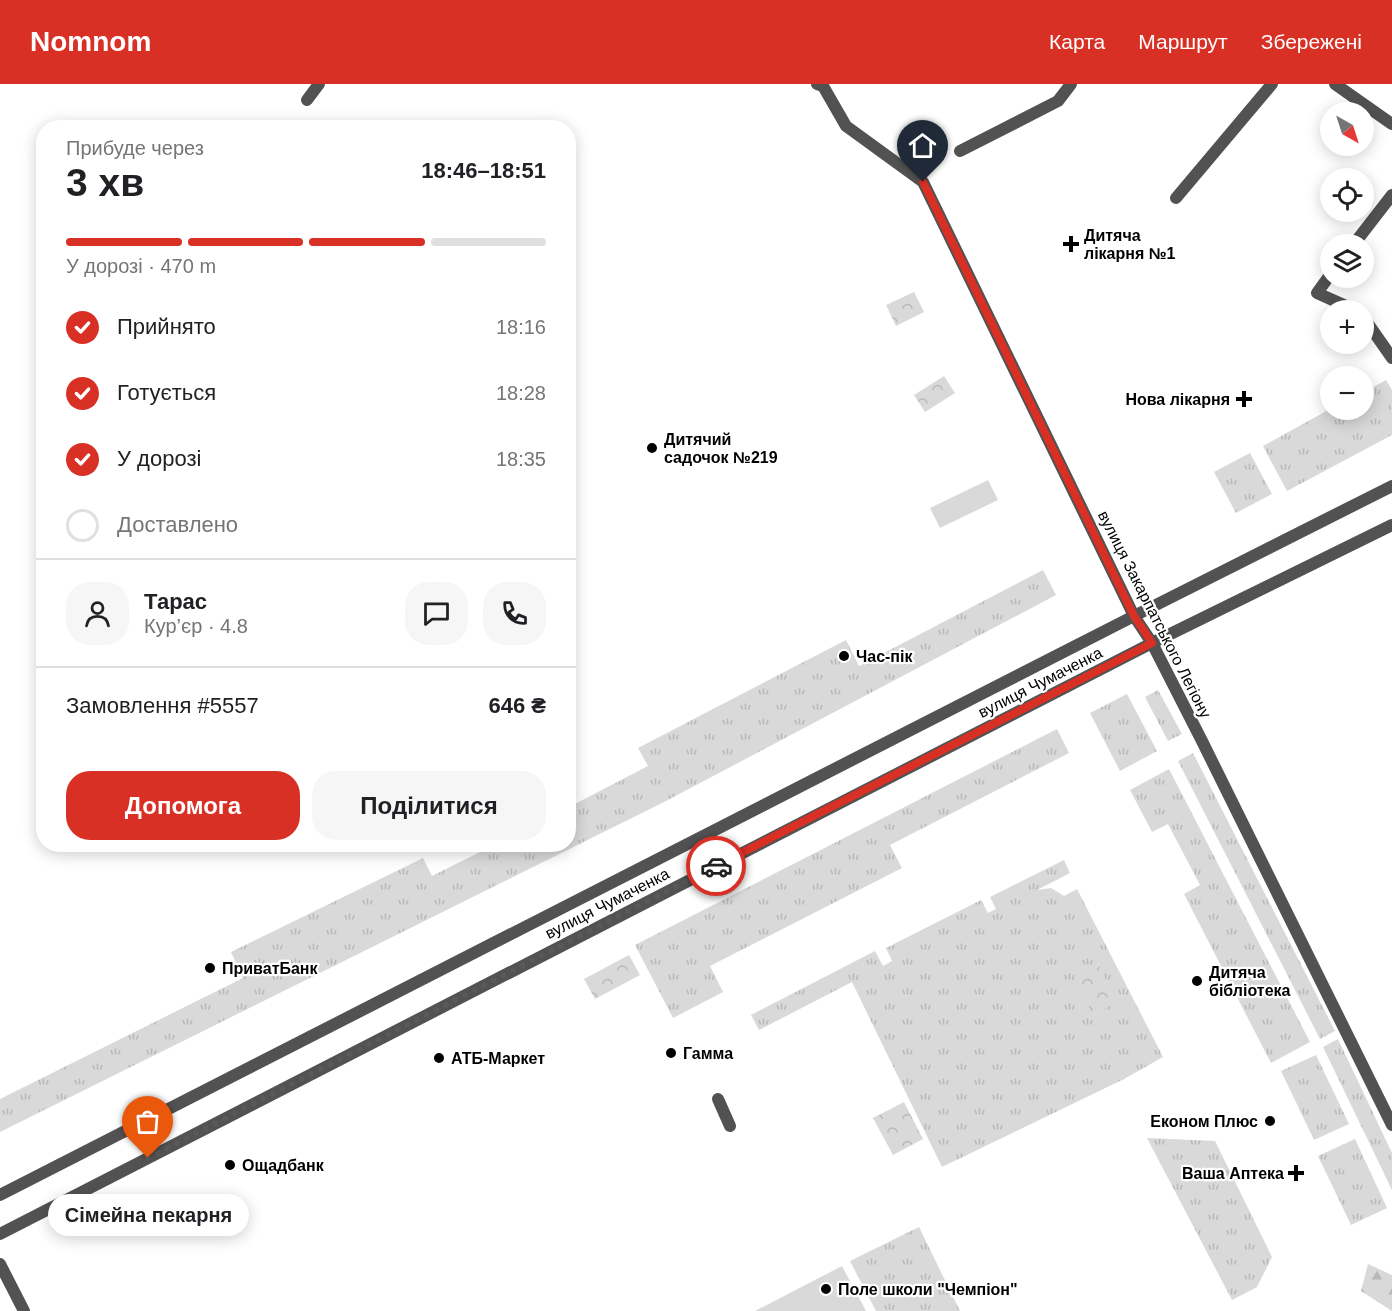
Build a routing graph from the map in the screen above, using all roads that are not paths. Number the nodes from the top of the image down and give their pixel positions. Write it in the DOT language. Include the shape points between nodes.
graph roads {
  1 [pos="319,84"];
  2 [pos="1071,84"];
  3 [pos="1272,84"];
  4 [pos="1335,84"];
  5 [pos="822,85"];
  6 [pos="307,100"];
  7 [pos="1392,124"];
  8 [pos="960,152"];
  9 [pos="1392,195"];
  10 [pos="1176,198"];
  11 [pos="1362,234"];
  12 [pos="1321,288"];
  13 [pos="1333,300"];
  14 [pos="1374,332"];
  15 [pos="1392,358"];
  16 [pos="1392,486"];
  17 [pos="1392,525"];
  18 [pos="1134,616"];
  19 [pos="1152,643"];
  20 [pos="718,1099"];
  21 [pos="1392,1125"];
  22 [pos="730,1126"];
  23 [pos="0,1195"];
  24 [pos="0,1234"];
  25 [pos="0,1264"];
  26 [pos="24,1311"];
  1 -- 6 [label="street"];
  2 -- 8 [label="street" via="1058,101"];
  3 -- 10 [label="street"];
  4 -- 7 [label="street"];
  5 -- 18 [label="street, вулиця Закарпатського Легіону" via="846,126 923,182"];
  9 -- 11 [label="street"];
  12 -- 13 [label="street" via="1317,293"];
  14 -- 15 [label="street"];
  16 -- 18 [label="street, вулиця Чумаченка"];
  17 -- 19 [label="street, вулиця Чумаченка"];
  18 -- 19 [label="street, вулиця Закарпатського Легіону"];
  18 -- 23 [label="street, вулиця Чумаченка"];
  19 -- 21 [label="street, вулиця Закарпатського Легіону"];
  19 -- 24 [label="street, вулиця Чумаченка"];
  20 -- 22 [label="street"];
  25 -- 26 [label="street"];
}
